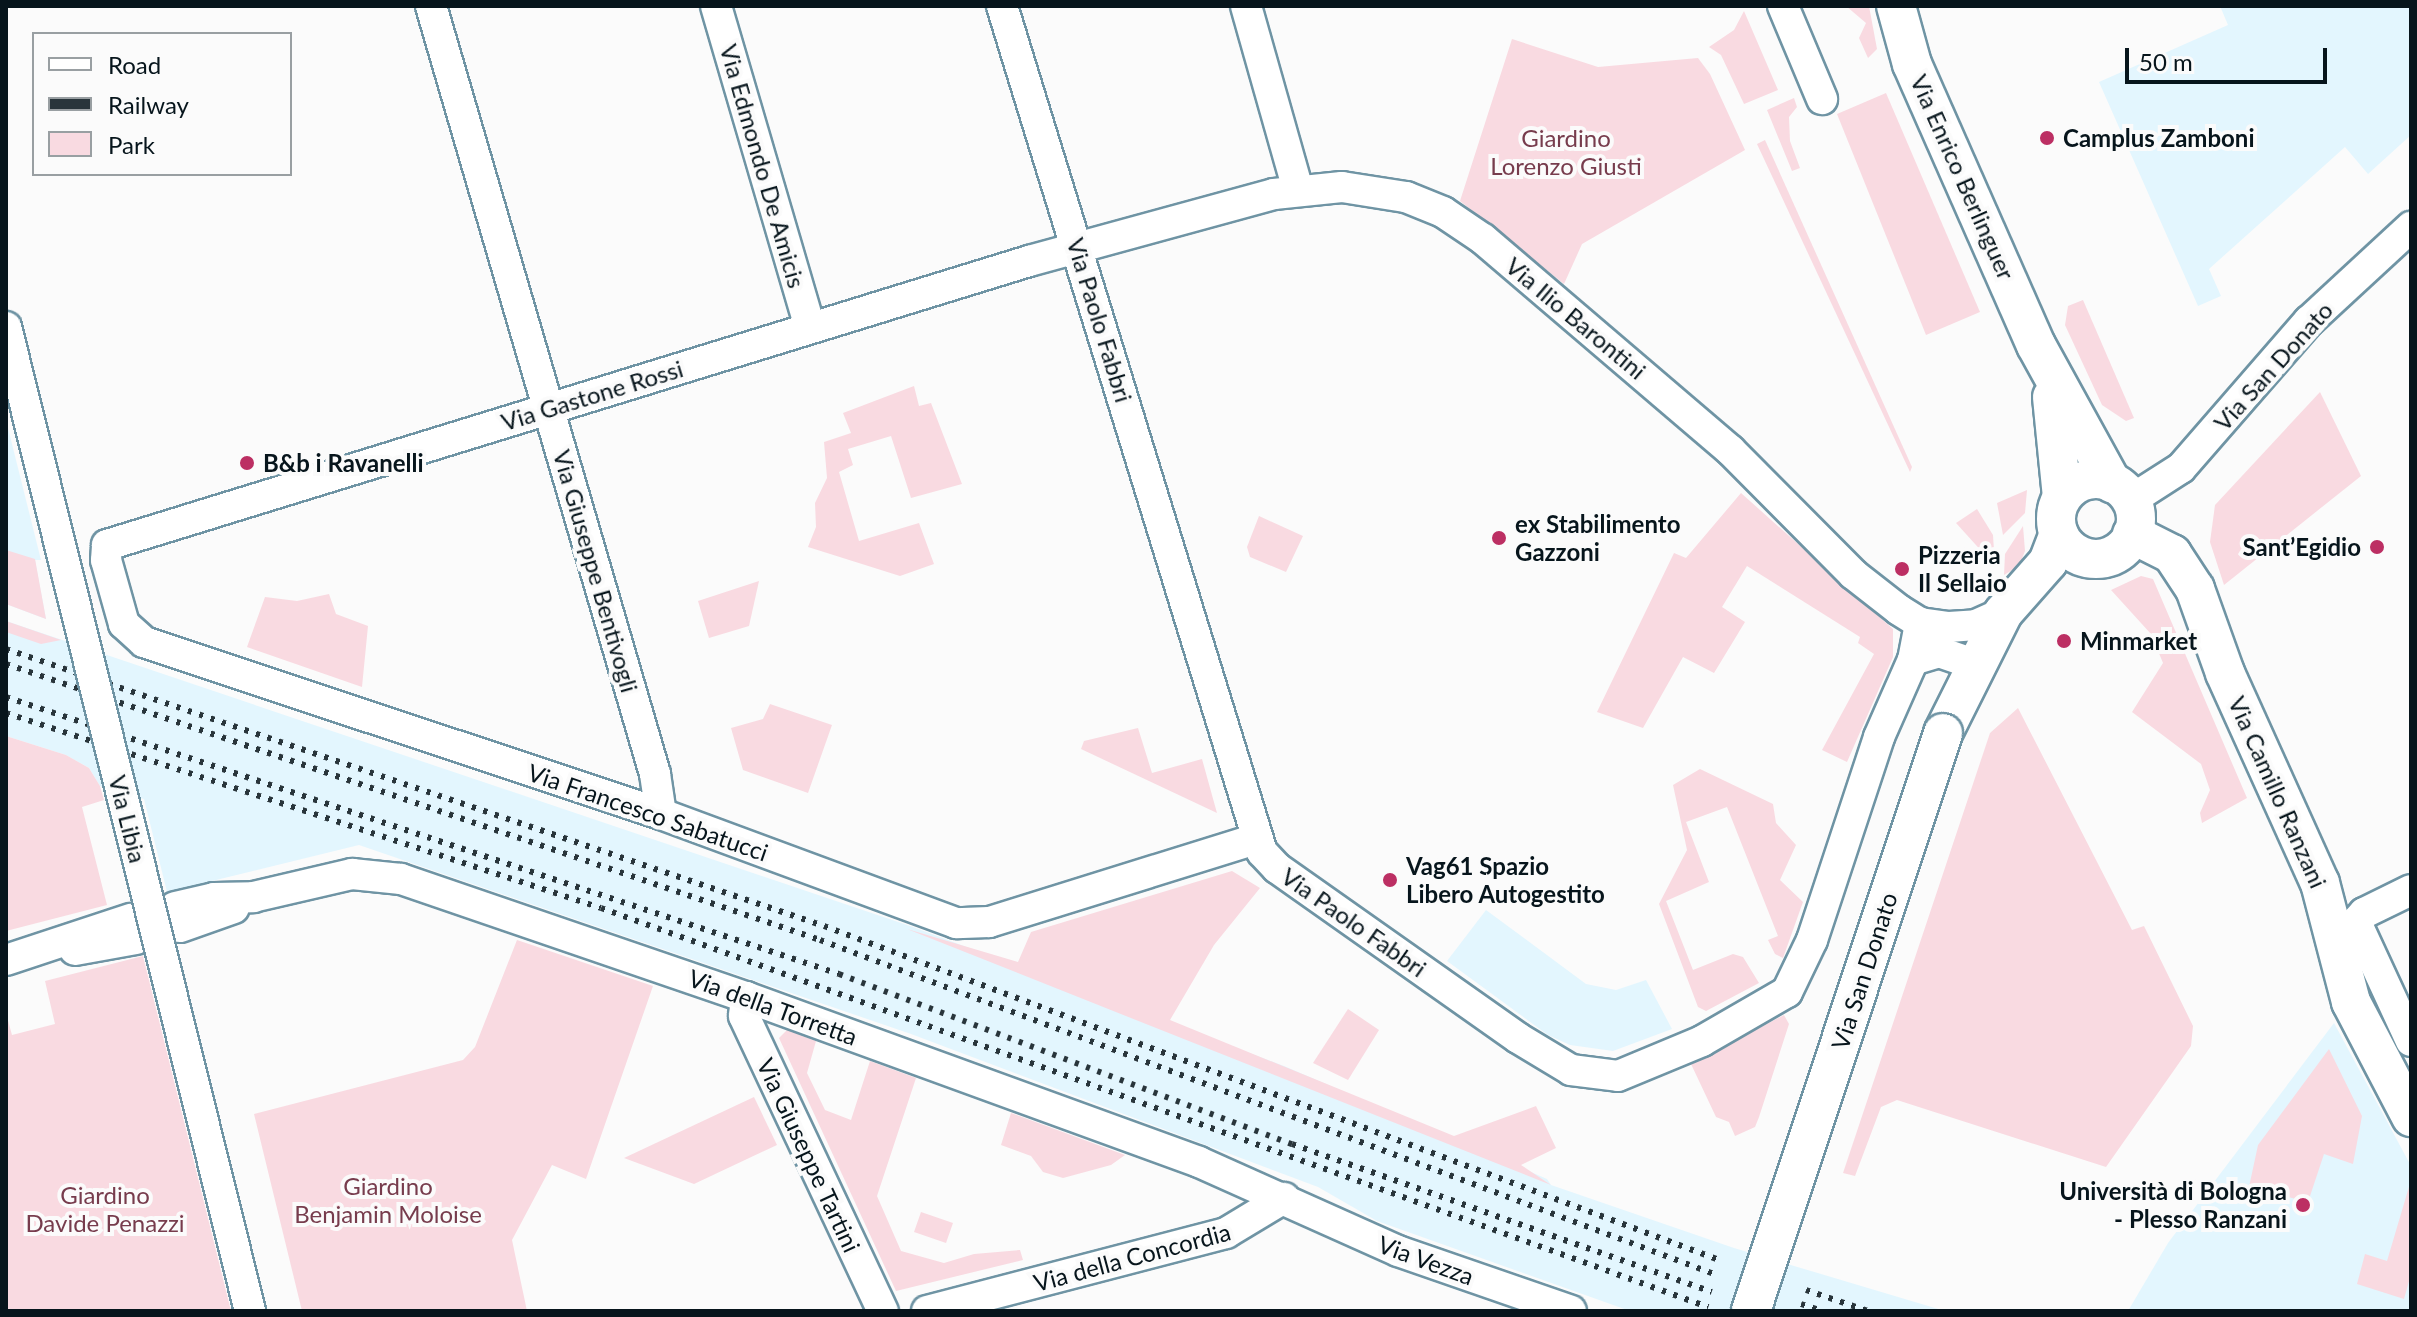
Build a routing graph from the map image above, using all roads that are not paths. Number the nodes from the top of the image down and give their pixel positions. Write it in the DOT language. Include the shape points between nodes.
graph roads {
  1 [pos="431,6"];
  2 [pos="716,6"];
  3 [pos="1002,6"];
  4 [pos="1246,6"];
  5 [pos="1783,6"];
  6 [pos="1896,6"];
  7 [pos="1822,99"];
  8 [pos="1298,190"];
  9 [pos="2411,227"];
  10 [pos="1078,248"];
  11 [pos="6,327"];
  12 [pos="810,327"];
  13 [pos="2036,345"];
  14 [pos="550,408"];
  15 [pos="2125,505"];
  16 [pos="2061,515"];
  17 [pos="107,545"];
  18 [pos="2099,558"];
  19 [pos="1920,623"];
  20 [pos="1991,639"];
  21 [pos="1913,660"];
  22 [pos="661,814"];
  23 [pos="1256,839"];
  24 [pos="2411,890"];
  25 [pos="178,917"];
  26 [pos="133,929"];
  27 [pos="6,960"];
  28 [pos="746,997"];
  29 [pos="2411,1041"];
  30 [pos="2411,1117"];
  31 [pos="1284,1198"];
  32 [pos="250,1311"];
  33 [pos="883,1311"];
  34 [pos="927,1311"];
  35 [pos="1571,1311"];
  36 [pos="1751,1311"];
  1 -- 14 [label="street, Via Giuseppe Bentivogli"];
  2 -- 12 [label="street, Via Edmondo De Amicis"];
  3 -- 10 [label="street, Via Paolo Fabbri"];
  4 -- 8 [label="street"];
  5 -- 7 [label="street"];
  6 -- 13 [label="main road, Via Enrico Berlinguer" via="1912,64"];
  8 -- 10 [label="street, Via Ilio Barontini"];
  8 -- 19 [label="street, Via Ilio Barontini" via="1342,187 1385,192 1462,224 1730,450 1869,589"];
  9 -- 15 [label="street, Via San Donato" via="2309,321 2181,468"];
  10 -- 12 [label="street, Via Gastone Rossi"];
  10 -- 23 [label="street, Via Paolo Fabbri"];
  11 -- 32 [label="street, Via Libia, bridge"];
  12 -- 14 [label="street, Via Gastone Rossi"];
  13 -- 15 [label="main road, Via Enrico Berlinguer"];
  13 -- 16 [label="main road, Via Enrico Berlinguer" via="2057,428"];
  14 -- 17 [label="street, Via Gastone Rossi"];
  14 -- 22 [label="street, Via Giuseppe Bentivogli" via="655,774"];
  15 -- 16 [label="main road" via="2080,482"];
  15 -- 18 [label="main road" via="2119,551"];
  15 -- 30 [label="main road, Via Camillo Ranzani" via="2172,554 2195,589 2225,673 2320,883 2351,1002"];
  16 -- 18 [label="main road" via="2079,555"];
  16 -- 20 [label="main road, Via San Donato" via="2048,562"];
  17 -- 22 [label="street, Via Francesco Sabatucci" via="106,560 124,624 135,637"];
  18 -- 20 [label="main road, Via San Donato"];
  19 -- 20 [label="street" via="1976,625"];
  19 -- 21 [label="street, Via Paolo Fabbri"];
  20 -- 21 [label="street"];
  20 -- 36 [label="main road, Via San Donato, bridge" via="1943,733"];
  21 -- 23 [label="street, Via Paolo Fabbri" via="1879,737 1794,981 1778,999 1737,1023 1618,1076 1588,1076 1544,1055 1277,868"];
  22 -- 23 [label="street, Via Francesco Sabatucci" via="965,925"];
  24 -- 29 [label="street" via="2356,922"];
  25 -- 28 [label="street, Via della Torretta" via="218,917 253,897 352,874 384,875"];
  26 -- 27 [label="street" via="87,951 54,948"];
  28 -- 31 [label="street, Via della Torretta" via="1224,1171"];
  28 -- 33 [label="street, Via Giuseppe Tartini" via="744,1016"];
  31 -- 34 [label="street, Via della Concordia" via="1226,1233"];
  31 -- 35 [label="street, Via Vezza" via="1398,1251"];
}
